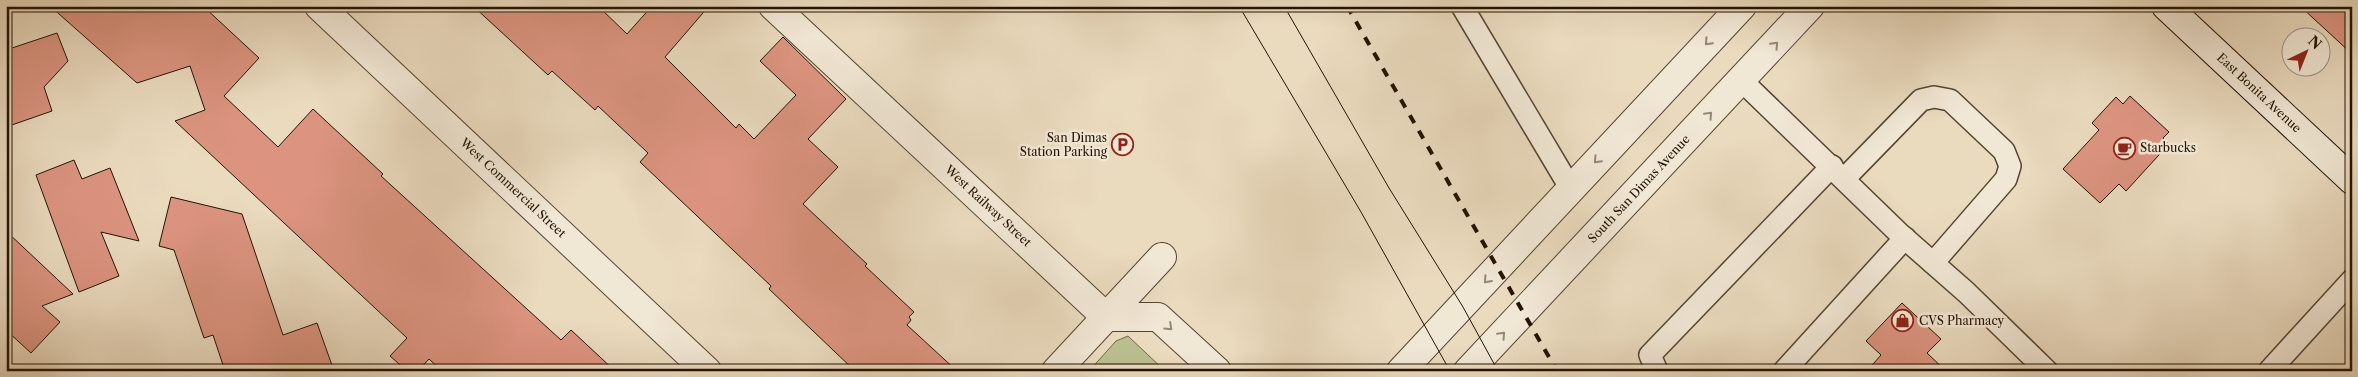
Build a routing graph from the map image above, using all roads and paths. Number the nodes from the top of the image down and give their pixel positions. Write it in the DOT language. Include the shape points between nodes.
graph roads {
  1 [pos="319,6"];
  2 [pos="773,6"];
  3 [pos="1462,6"];
  4 [pos="1810,6"];
  5 [pos="2166,6"];
  6 [pos="1738,7"];
  7 [pos="1741,80"];
  8 [pos="1838,172"];
  9 [pos="2352,180"];
  10 [pos="1571,189"];
  11 [pos="1905,238"];
  12 [pos="1162,257"];
  13 [pos="1933,263"];
  14 [pos="2352,280"];
  15 [pos="1106,317"];
  16 [pos="708,371"];
  17 [pos="1056,371"];
  18 [pos="1217,371"];
  19 [pos="1401,371"];
  20 [pos="1468,371"];
  21 [pos="1657,371"];
  22 [pos="1784,371"];
  23 [pos="2047,371"];
  24 [pos="2269,371"];
  1 -- 16 [label="street, West Commercial Street"];
  2 -- 15 [label="street, West Railway Street"];
  3 -- 10 [label="lane"];
  7 -- 4 [label="street, South San Dimas Avenue, one-way"];
  5 -- 9 [label="street, East Bonita Avenue"];
  6 -- 10 [label="street, one-way"];
  7 -- 8 [label="lane"];
  20 -- 7 [label="street, South San Dimas Avenue, one-way"];
  8 -- 11 [label="lane"];
  8 -- 13 [label="lane" via="1921,100 1934,97 1950,100 1977,125 2004,151 2010,166 2006,179"];
  8 -- 21 [label="lane" via="1650,356"];
  10 -- 19 [label="street, one-way"];
  11 -- 13 [label="lane"];
  11 -- 22 [label="lane"];
  12 -- 15 [label="street"];
  13 -- 23 [label="lane"];
  14 -- 24 [label="lane"];
  15 -- 17 [label="street"];
  15 -- 18 [label="street, one-way" via="1158,317"];
}
